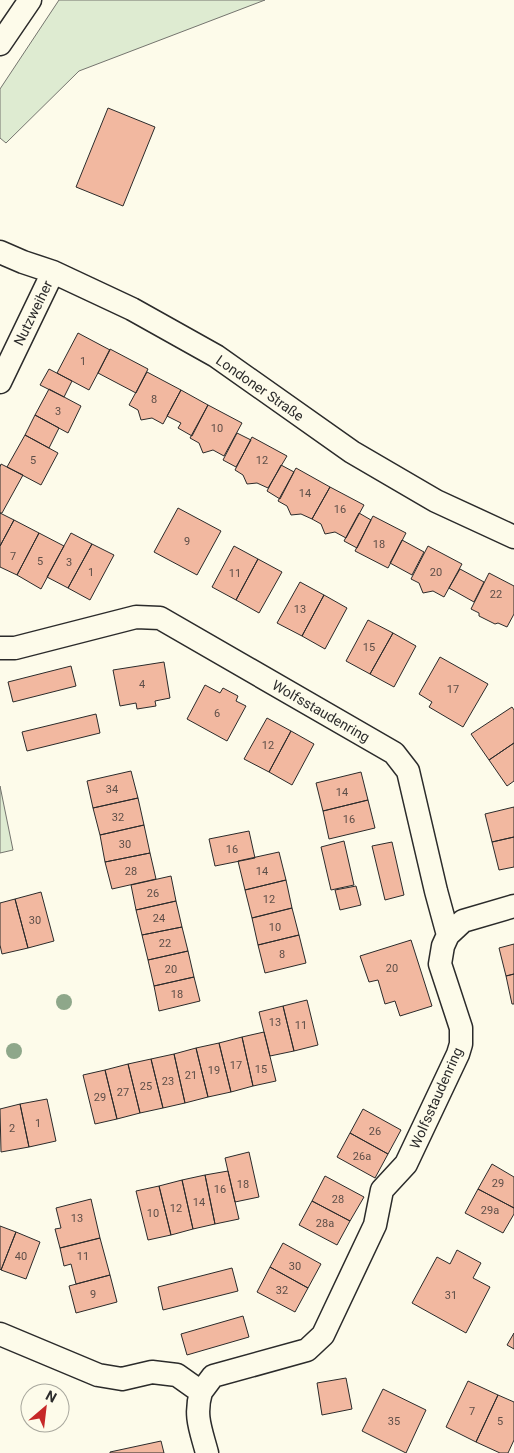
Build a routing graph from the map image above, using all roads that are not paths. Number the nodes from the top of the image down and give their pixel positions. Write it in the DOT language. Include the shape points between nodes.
graph roads {
  1 [pos="30,0"];
  2 [pos="0,44"];
  3 [pos="0,252"];
  4 [pos="53,272"];
  5 [pos="0,382"];
  6 [pos="514,538"];
  7 [pos="0,648"];
  8 [pos="514,906"];
  9 [pos="448,935"];
  10 [pos="0,1334"];
  11 [pos="201,1392"];
  12 [pos="207,1453"];
  1 -- 2 [label="street"];
  3 -- 4 [label="street, Londoner Straße"];
  4 -- 5 [label="street, Nutzweiher"];
  4 -- 6 [label="street, Londoner Straße" via="132,309 216,356 352,452 436,501"];
  7 -- 9 [label="street, Wolfsstaudenring" via="14,648 136,617 160,618 394,753 408,771"];
  8 -- 9 [label="street" via="463,920"];
  9 -- 11 [label="street, Wolfsstaudenring" via="440,964 461,1028 458,1054 406,1164 382,1190 375,1225 323,1335 307,1350 213,1376"];
  10 -- 11 [label="street" via="98,1375 122,1379 152,1372 177,1374"];
  11 -- 12 [label="street" via="197,1418"];
}
